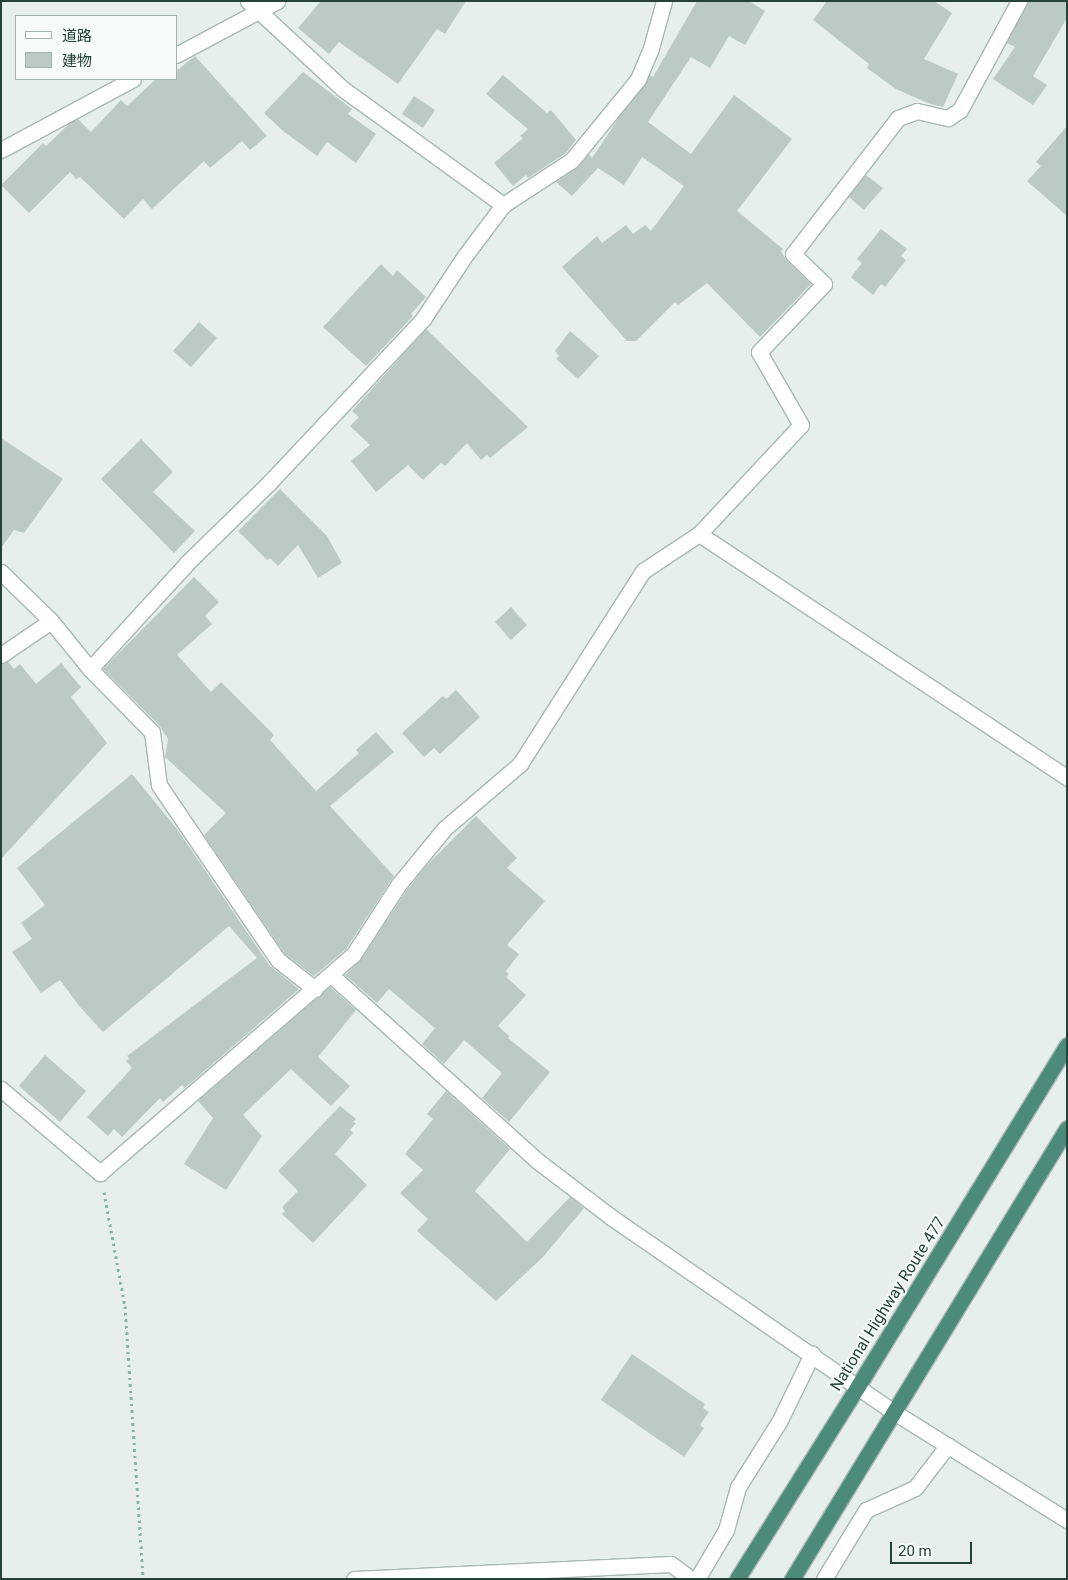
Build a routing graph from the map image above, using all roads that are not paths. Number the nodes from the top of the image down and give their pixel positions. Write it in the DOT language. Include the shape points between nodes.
graph roads {
  1 [pos="277,1"];
  2 [pos="664,1"];
  3 [pos="1019,1"];
  4 [pos="253,6"];
  5 [pos="178,54"];
  6 [pos="131,80"];
  7 [pos="1,150"];
  8 [pos="503,205"];
  9 [pos="699,534"];
  10 [pos="1,572"];
  11 [pos="51,621"];
  12 [pos="1,655"];
  13 [pos="90,669"];
  14 [pos="1067,778"];
  15 [pos="331,975"];
  16 [pos="315,989"];
  17 [pos="1067,1045"];
  18 [pos="1,1089"];
  19 [pos="1067,1128"];
  20 [pos="812,1354"];
  21 [pos="858,1386"];
  22 [pos="894,1412"];
  23 [pos="948,1445"];
  24 [pos="1067,1520"];
  25 [pos="354,1579"];
  26 [pos="691,1579"];
  27 [pos="697,1579"];
  28 [pos="737,1579"];
  29 [pos="792,1579"];
  30 [pos="824,1579"];
  1 -- 4 [label="street"];
  2 -- 8 [label="street" via="651,48 638,79 572,160"];
  3 -- 9 [label="street" via="960,110 948,118 917,111 898,118 793,254 824,284 759,352 800,425"];
  4 -- 5 [label="street"];
  4 -- 8 [label="street" via="343,89"];
  6 -- 7 [label="street"];
  8 -- 13 [label="street" via="423,319 269,483 187,563"];
  9 -- 14 [label="street"];
  9 -- 15 [label="street" via="643,571 520,764 445,828 399,884 353,954"];
  10 -- 11 [label="street"];
  11 -- 12 [label="street"];
  11 -- 13 [label="street"];
  13 -- 16 [label="street" via="152,732 159,785 278,960"];
  15 -- 16 [label="street"];
  15 -- 20 [label="street" via="547,1168 611,1217"];
  16 -- 18 [label="street" via="100,1173"];
  17 -- 21 [label="highway, National Highway Route 477"];
  19 -- 22 [label="highway"];
  20 -- 21 [label="street"];
  20 -- 27 [label="street" via="779,1422 738,1487 726,1530"];
  21 -- 22 [label="street"];
  21 -- 28 [label="highway, National Highway Route 477"];
  22 -- 23 [label="street"];
  22 -- 29 [label="highway"];
  23 -- 24 [label="street"];
  23 -- 30 [label="street" via="915,1488 866,1510"];
  25 -- 26 [label="street" via="671,1564"];
}
